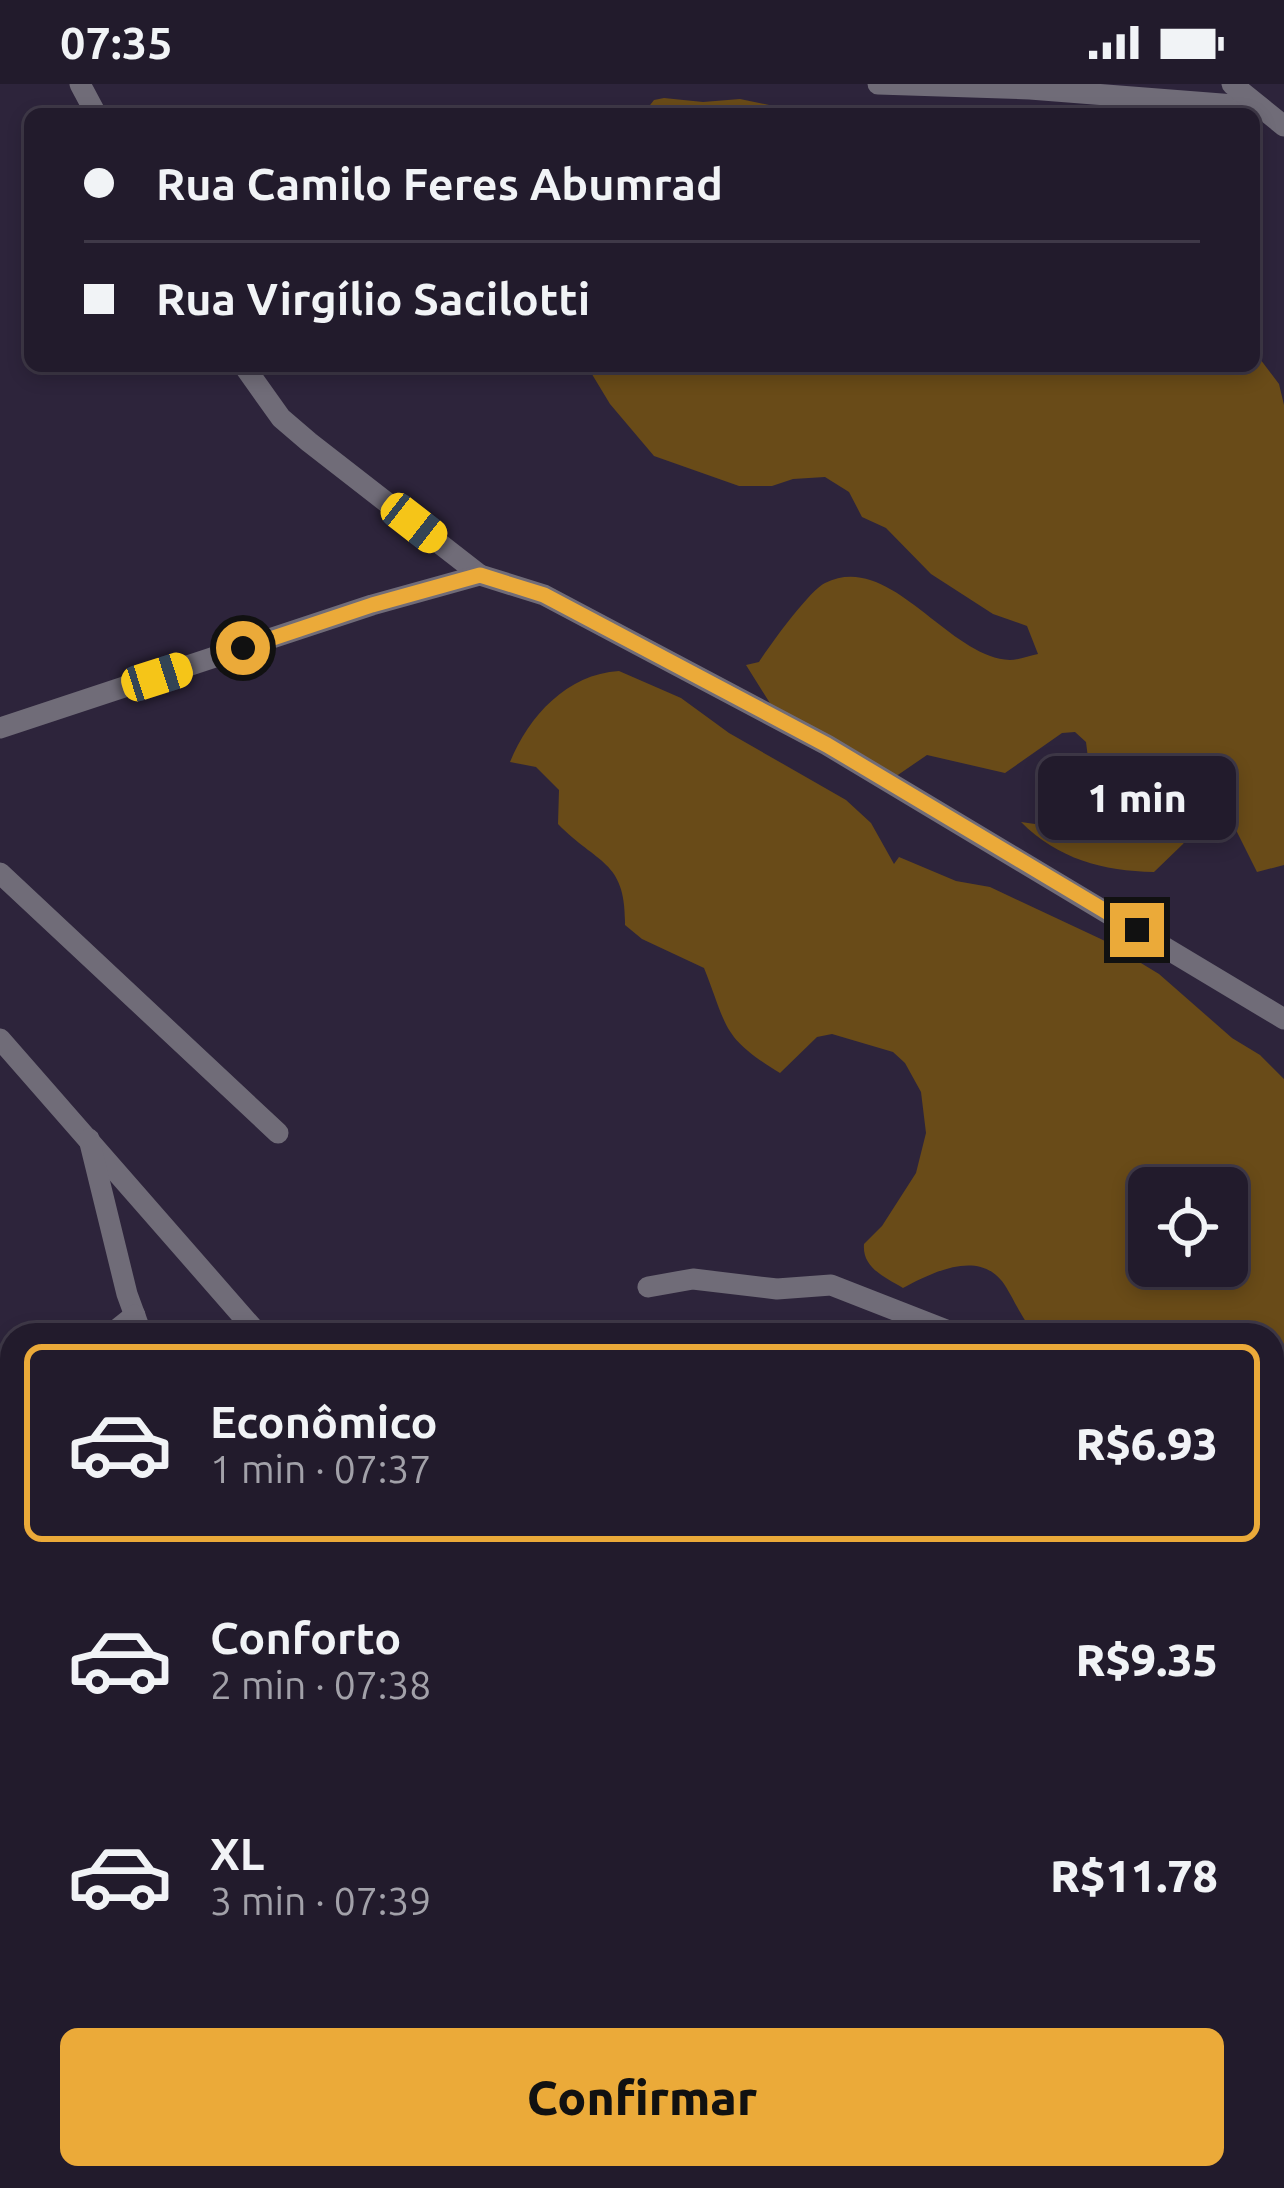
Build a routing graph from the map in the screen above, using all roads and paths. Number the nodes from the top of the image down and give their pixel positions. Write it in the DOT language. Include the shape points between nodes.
graph roads {
  1 [pos="878,84"];
  2 [pos="1232,84"];
  3 [pos="1260,107"];
  4 [pos="1284,126"];
  5 [pos="248,372"];
  6 [pos="480,575"];
  7 [pos="0,728"];
  8 [pos="0,873"];
  9 [pos="1284,1019"];
  10 [pos="0,1040"];
  11 [pos="278,1133"];
  12 [pos="88,1135"];
  13 [pos="648,1287"];
  14 [pos="137,1323"];
  15 [pos="249,1323"];
  16 [pos="928,1323"];
  1 -- 3 [label="street"];
  2 -- 3 [label="street"];
  3 -- 4 [label="street"];
  5 -- 6 [label="street" via="281,418"];
  6 -- 7 [label="street"];
  6 -- 9 [label="street" via="544,595 827,745"];
  8 -- 11 [label="street"];
  10 -- 12 [label="street"];
  12 -- 14 [label="street"];
  12 -- 15 [label="street"];
  13 -- 16 [label="street" via="693,1279 777,1289 831,1285"];
}
